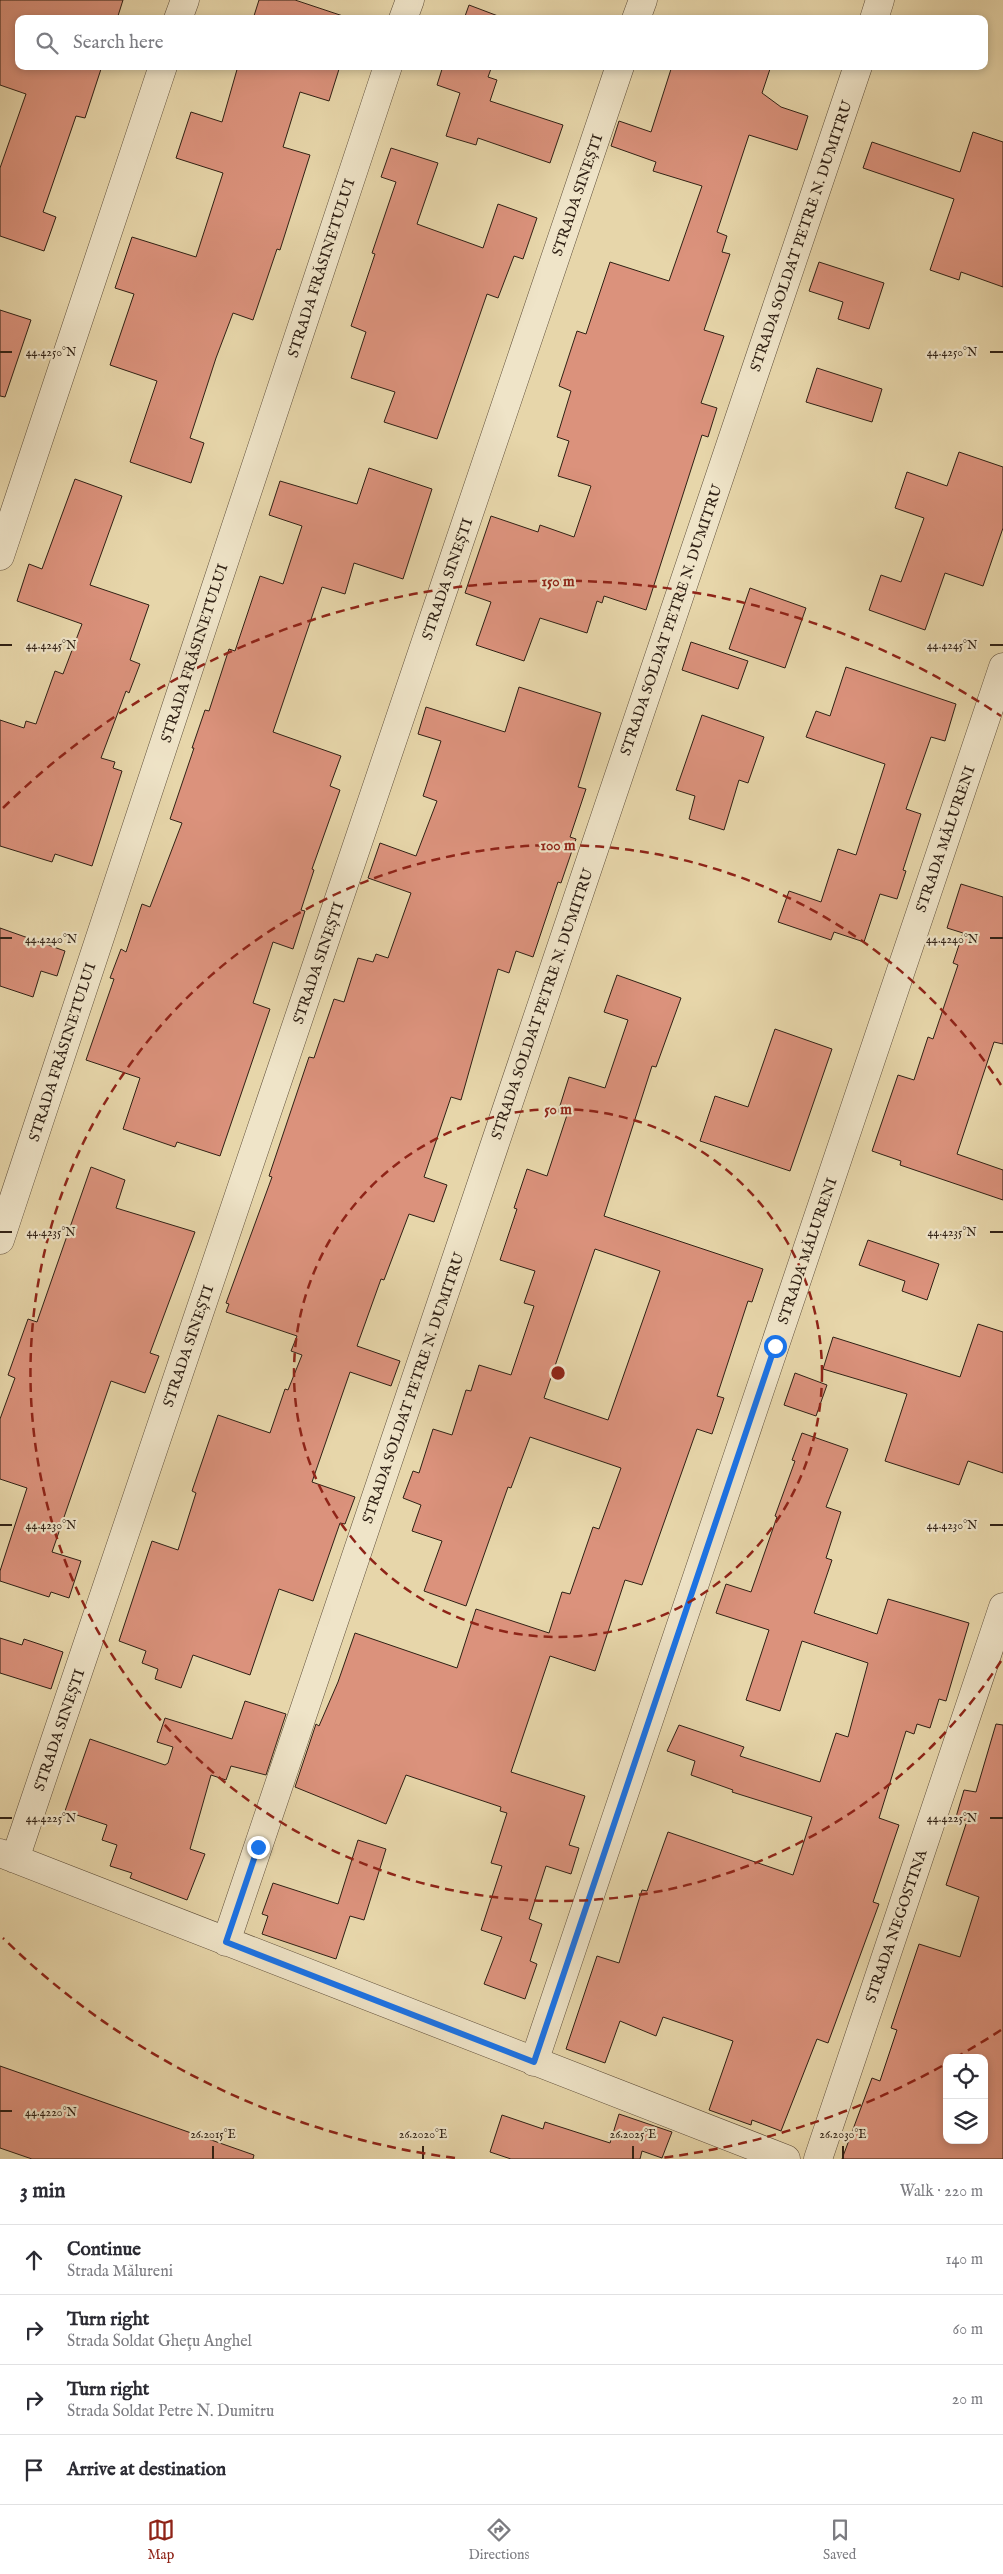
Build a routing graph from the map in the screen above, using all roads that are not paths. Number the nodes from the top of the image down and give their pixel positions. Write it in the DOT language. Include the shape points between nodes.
graph roads {
  1 [pos="184,0"];
  2 [pos="410,0"];
  3 [pos="642,0"];
  4 [pos="880,0"];
  5 [pos="179,15"];
  6 [pos="404,15"];
  7 [pos="637,15"];
  8 [pos="875,15"];
  9 [pos="161,70"];
  10 [pos="387,70"];
  11 [pos="619,70"];
  12 [pos="857,70"];
  13 [pos="0,556"];
  14 [pos="1003,668"];
  15 [pos="0,1240"];
  16 [pos="1003,1607"];
  17 [pos="8,1856"];
  18 [pos="226,1942"];
  19 [pos="534,2062"];
  20 [pos="786,2159"];
  21 [pos="818,2159"];
  1 -- 5 [label="street"];
  2 -- 6 [label="street"];
  3 -- 7 [label="street"];
  4 -- 8 [label="street"];
  9 -- 13 [label="street"];
  10 -- 15 [label="street, STRADA FRĂSINETULUI"];
  11 -- 17 [label="street, STRADA SINEȘTI"];
  12 -- 18 [label="street, STRADA SOLDAT PETRE N. DUMITRU"];
  14 -- 19 [label="street, STRADA MĂLURENI"];
  16 -- 21 [label="street, STRADA NEGOSTINA"];
  17 -- 18 [label="street"];
  18 -- 19 [label="street"];
  19 -- 20 [label="street"];
}
